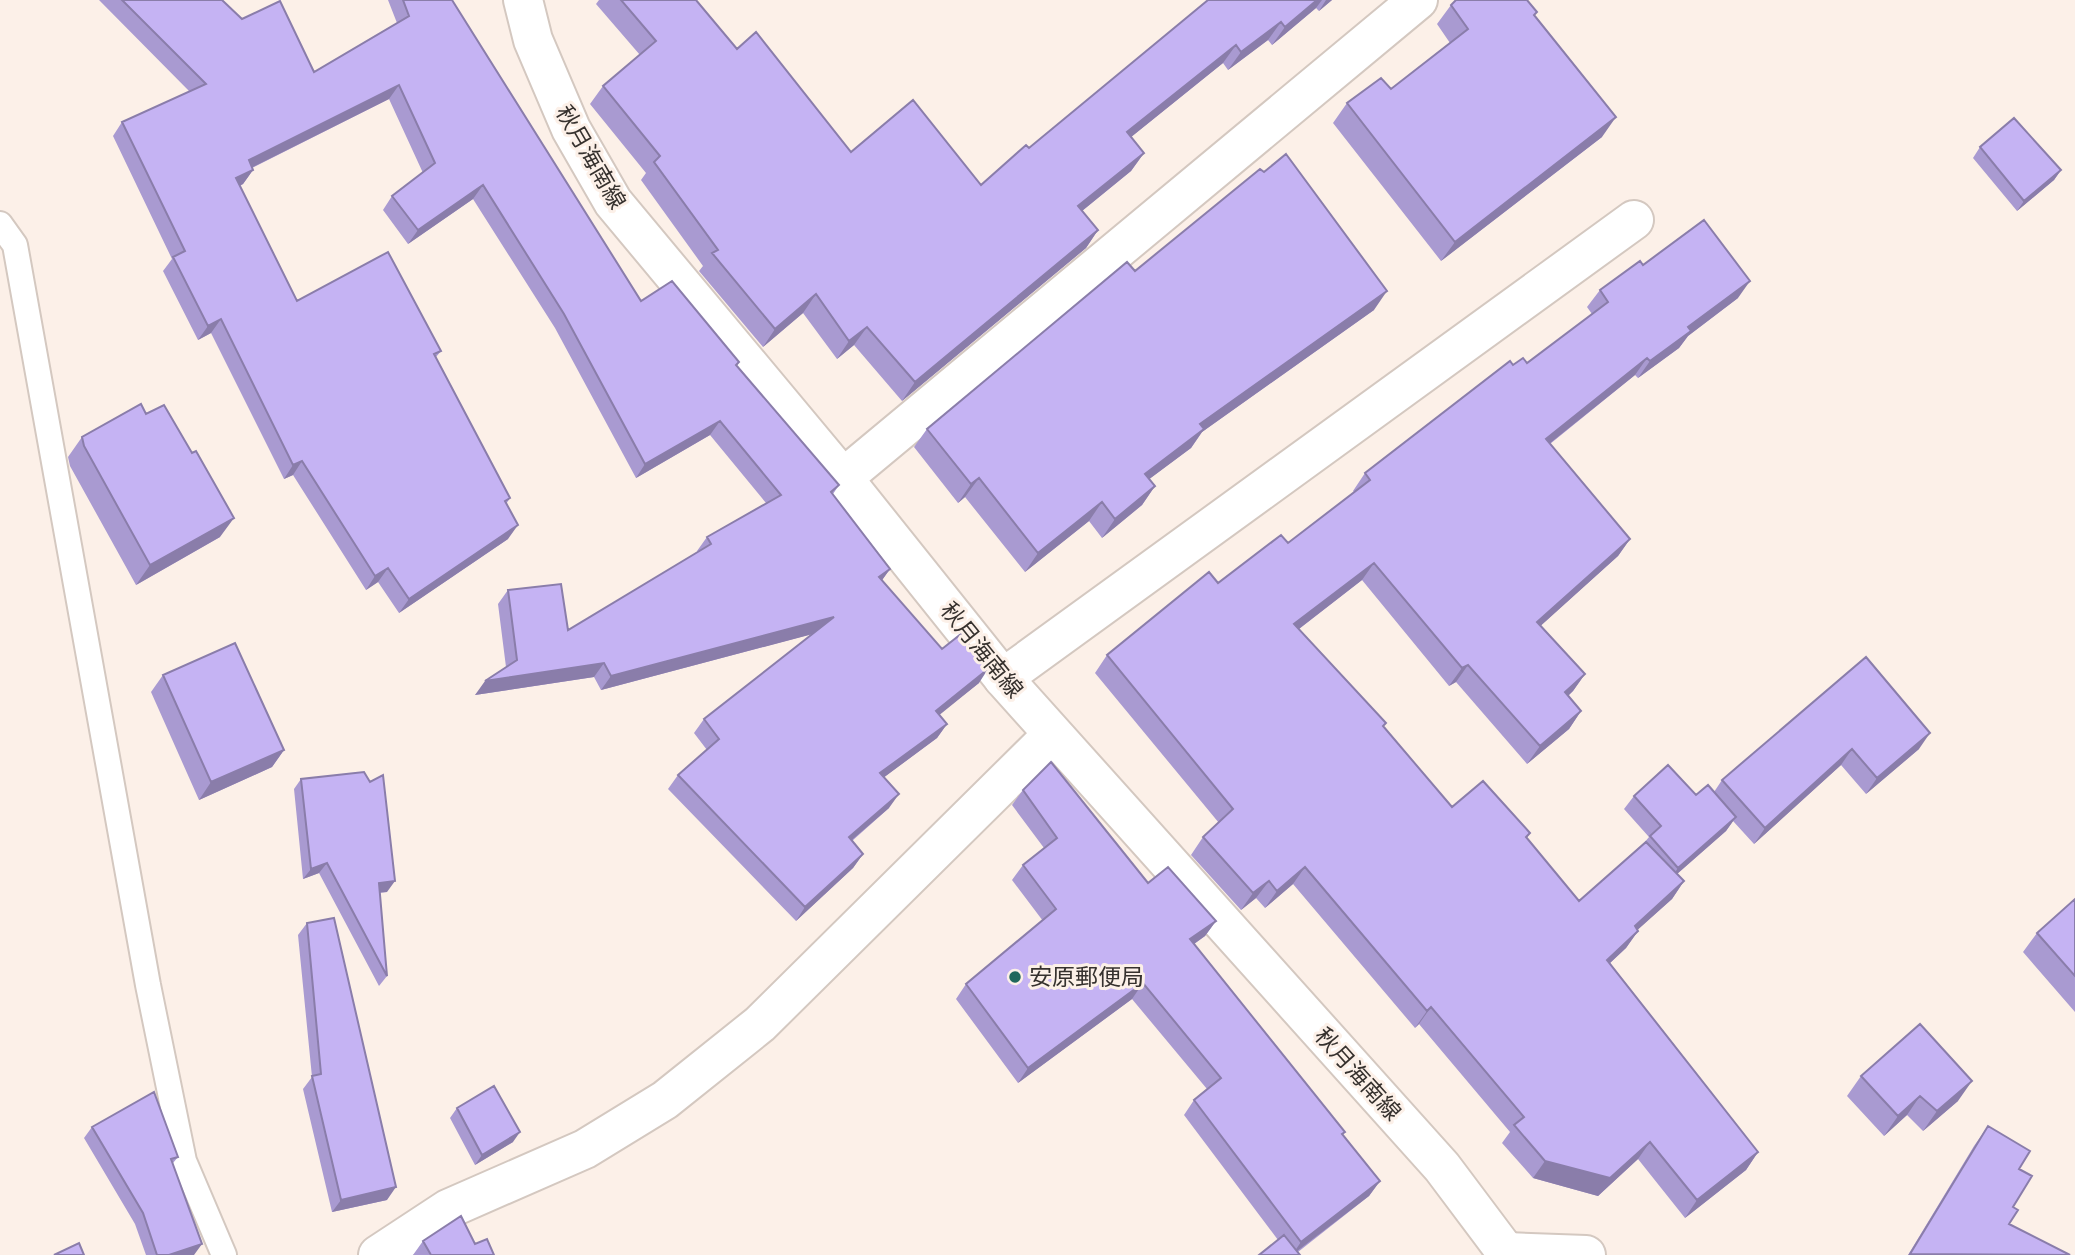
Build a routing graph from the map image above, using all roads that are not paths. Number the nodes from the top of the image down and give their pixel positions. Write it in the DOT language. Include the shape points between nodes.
graph roads {
  1 [pos="523,0"];
  2 [pos="1418,0"];
  3 [pos="1634,220"];
  4 [pos="0,224"];
  5 [pos="843,478"];
  6 [pos="1003,678"];
  7 [pos="1052,735"];
  8 [pos="1507,1253"];
  9 [pos="224,1255"];
  10 [pos="378,1255"];
  11 [pos="1586,1255"];
  1 -- 5 [label="street, 秋月海南線" via="533,40 571,129 613,202"];
  2 -- 5 [label="street"];
  3 -- 6 [label="street"];
  4 -- 9 [label="lane" via="15,245 184,1161"];
  5 -- 6 [label="street, 秋月海南線"];
  6 -- 7 [label="street, 秋月海南線"];
  7 -- 8 [label="street, 秋月海南線" via="1442,1167"];
  7 -- 10 [label="street" via="760,1024 665,1100 585,1149 448,1209"];
  8 -- 11 [label="street"];
}
